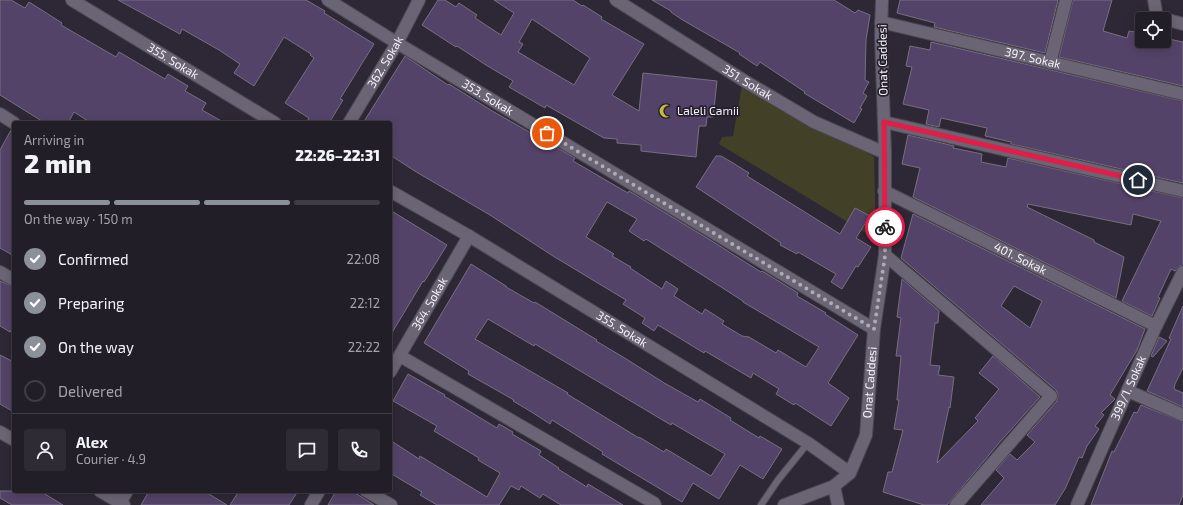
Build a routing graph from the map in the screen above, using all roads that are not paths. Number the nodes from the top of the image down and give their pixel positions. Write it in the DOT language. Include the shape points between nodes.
graph roads {
  1 [pos="72,0"];
  2 [pos="328,0"];
  3 [pos="419,0"];
  4 [pos="616,0"];
  5 [pos="882,0"];
  6 [pos="1066,0"];
  7 [pos="1154,0"];
  8 [pos="882,22"];
  9 [pos="1183,24"];
  10 [pos="397,43"];
  11 [pos="1050,63"];
  12 [pos="1183,94"];
  13 [pos="0,114"];
  14 [pos="272,121"];
  15 [pos="350,121"];
  16 [pos="12,122"];
  17 [pos="884,122"];
  18 [pos="885,153"];
  19 [pos="884,191"];
  20 [pos="1183,191"];
  21 [pos="392,192"];
  22 [pos="470,236"];
  23 [pos="885,256"];
  24 [pos="0,272"];
  25 [pos="1183,272"];
  26 [pos="12,279"];
  27 [pos="1156,326"];
  28 [pos="874,329"];
  29 [pos="400,356"];
  30 [pos="392,369"];
  31 [pos="1128,391"];
  32 [pos="1183,415"];
  33 [pos="0,432"];
  34 [pos="12,439"];
  35 [pos="808,443"];
  36 [pos="850,473"];
  37 [pos="834,486"];
  38 [pos="103,493"];
  39 [pos="126,493"];
  40 [pos="319,493"];
  41 [pos="370,493"];
  42 [pos="122,504"];
  43 [pos="311,505"];
  44 [pos="391,505"];
  45 [pos="656,505"];
  46 [pos="761,505"];
  47 [pos="784,505"];
  48 [pos="838,505"];
  49 [pos="956,505"];
  50 [pos="1077,505"];
  1 -- 14 [label="street, 355. Sokak"];
  2 -- 10 [label="street, 353. Sokak"];
  3 -- 10 [label="street, 362. Sokak"];
  4 -- 18 [label="street, 351. Sokak" via="814,122"];
  5 -- 8 [label="street, Onat Caddesi"];
  6 -- 11 [label="street"];
  7 -- 9 [label="street" via="1158,16"];
  8 -- 11 [label="street, 397. Sokak"];
  8 -- 17 [label="street, Onat Caddesi"];
  10 -- 15 [label="street, 362. Sokak"];
  10 -- 28 [label="street, 353. Sokak"];
  11 -- 12 [label="street, 397. Sokak"];
  13 -- 16 [label="street"];
  17 -- 18 [label="street, Onat Caddesi"];
  17 -- 20 [label="street"];
  18 -- 19 [label="street, Onat Caddesi"];
  19 -- 23 [label="street, Onat Caddesi"];
  19 -- 27 [label="street, 401. Sokak"];
  21 -- 22 [label="street, 355. Sokak"];
  22 -- 29 [label="street, 364. Sokak"];
  22 -- 35 [label="street, 355. Sokak"];
  23 -- 28 [label="street, Onat Caddesi"];
  23 -- 49 [label="street" via="1051,396"];
  24 -- 26 [label="street"];
  25 -- 27 [label="street, 399/1. Sokak"];
  27 -- 31 [label="street, 399/1. Sokak"];
  28 -- 36 [label="street, Onat Caddesi" via="866,435"];
  29 -- 30 [label="street, 364. Sokak"];
  29 -- 45 [label="street"];
  31 -- 32 [label="street"];
  31 -- 50 [label="street, 399/1. Sokak"];
  33 -- 34 [label="street"];
  35 -- 36 [label="street, 355. Sokak"];
  35 -- 46 [label="lane"];
  36 -- 37 [label="street, Onat Caddesi"];
  37 -- 47 [label="street, Onat Caddesi"];
  37 -- 48 [label="street"];
  38 -- 42 [label="street"];
  39 -- 42 [label="street"];
  40 -- 43 [label="street"];
  41 -- 44 [label="street"];
}
